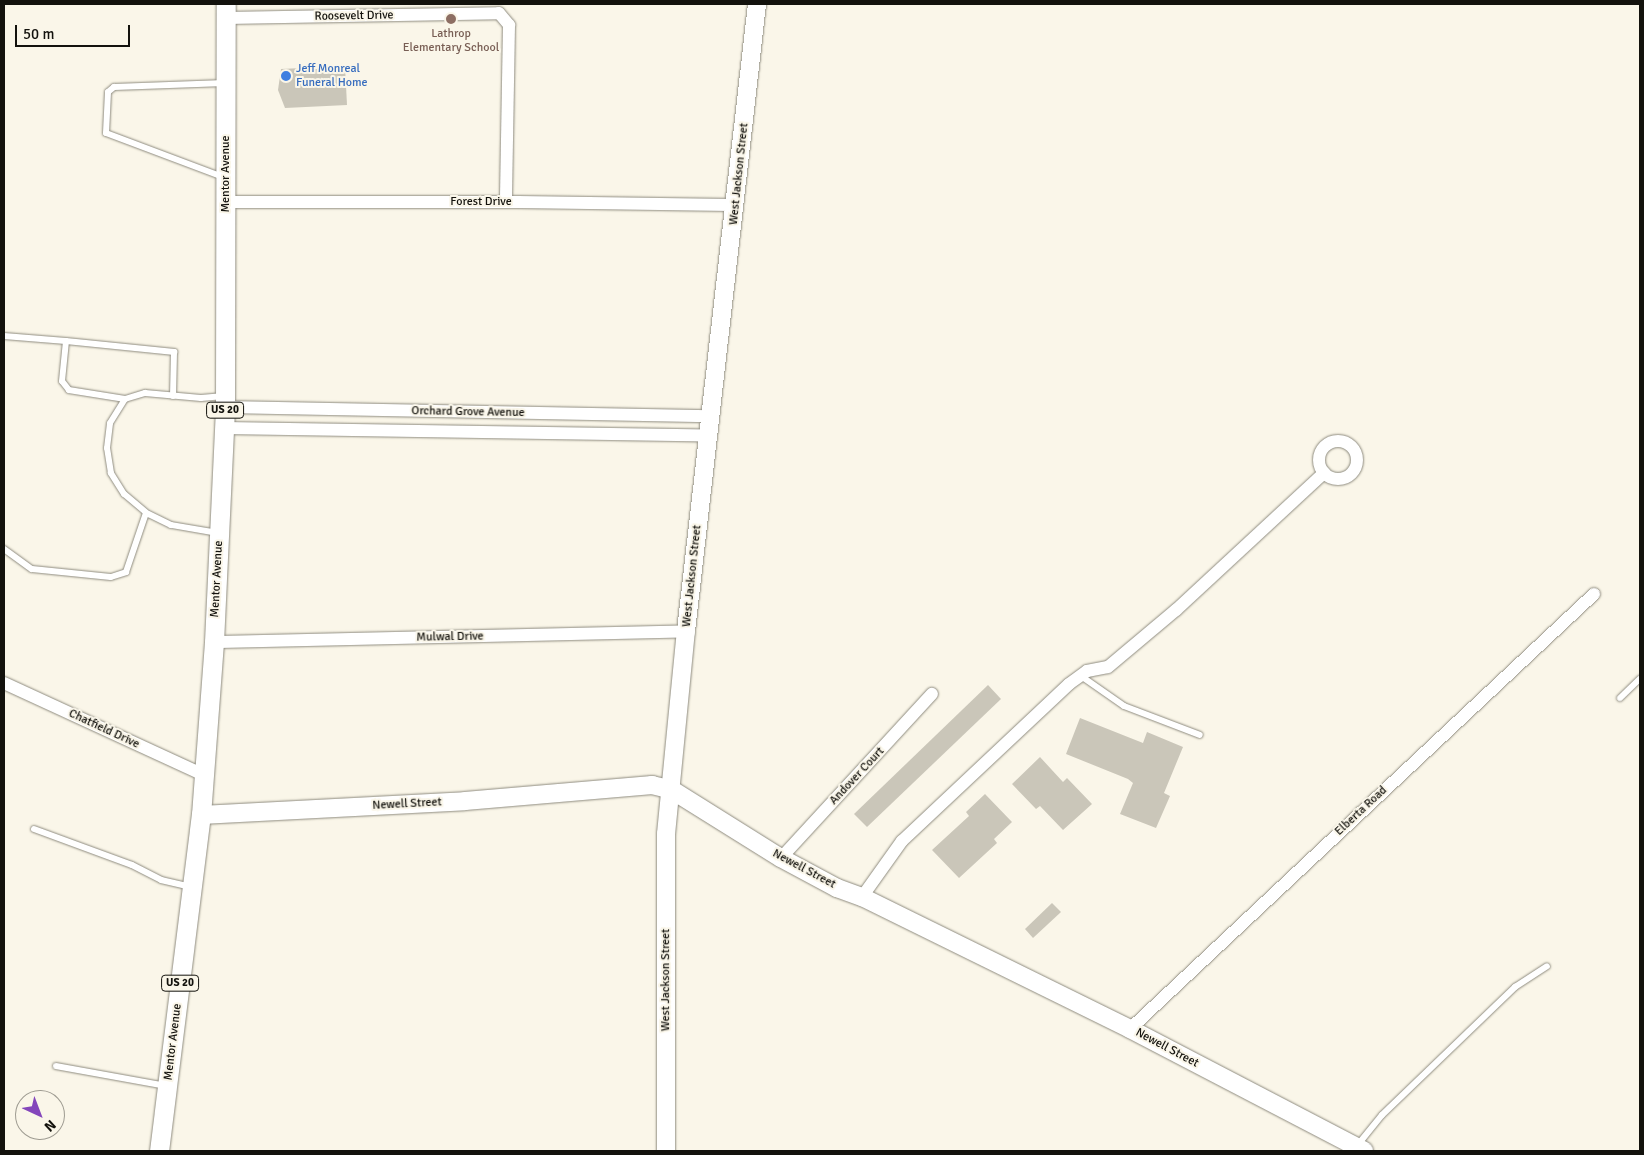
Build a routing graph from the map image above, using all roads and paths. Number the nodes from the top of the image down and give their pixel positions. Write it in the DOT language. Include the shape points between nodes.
graph roads {
  1 [pos="757,4"];
  2 [pos="226,11"];
  3 [pos="226,82"];
  4 [pos="226,178"];
  5 [pos="226,202"];
  6 [pos="506,202"];
  7 [pos="736,205"];
  8 [pos="4,336"];
  9 [pos="66,341"];
  10 [pos="173,396"];
  11 [pos="125,399"];
  12 [pos="225,402"];
  13 [pos="710,416"];
  14 [pos="224,428"];
  15 [pos="708,436"];
  16 [pos="1324,472"];
  17 [pos="146,513"];
  18 [pos="219,533"];
  19 [pos="4,549"];
  20 [pos="1594,594"];
  21 [pos="686,631"];
  22 [pos="214,642"];
  23 [pos="1080,676"];
  24 [pos="1640,680"];
  25 [pos="4,683"];
  26 [pos="932,694"];
  27 [pos="1620,698"];
  28 [pos="1200,735"];
  29 [pos="204,775"];
  30 [pos="672,790"];
  31 [pos="201,815"];
  32 [pos="34,829"];
  33 [pos="781,858"];
  34 [pos="192,887"];
  35 [pos="862,897"];
  36 [pos="1547,966"];
  37 [pos="1130,1029"];
  38 [pos="56,1066"];
  39 [pos="167,1086"];
  40 [pos="1360,1149"];
  41 [pos="159,1151"];
  42 [pos="666,1151"];
  1 -- 7 [label="street, West Jackson Street"];
  2 -- 3 [label="main road, Mentor Avenue / US 20"];
  2 -- 6 [label="street, Roosevelt Drive" via="499,13 509,25"];
  3 -- 4 [label="main road, Mentor Avenue / US 20"];
  3 -- 4 [label="lane" via="114,87 108,92 106,133"];
  4 -- 5 [label="main road, Mentor Avenue / US 20"];
  5 -- 6 [label="street, Forest Drive"];
  5 -- 12 [label="main road, Mentor Avenue / US 20"];
  6 -- 7 [label="street, Forest Drive"];
  7 -- 13 [label="street, West Jackson Street"];
  8 -- 9 [label="lane"];
  9 -- 10 [label="lane" via="174,352"];
  9 -- 11 [label="lane" via="62,381 69,390"];
  10 -- 11 [label="lane" via="145,393"];
  10 -- 12 [label="lane"];
  11 -- 17 [label="lane" via="110,423 107,448 111,473 124,494"];
  12 -- 13 [label="street, Orchard Grove Avenue"];
  12 -- 14 [label="main road, Mentor Avenue / US 20"];
  13 -- 15 [label="street, West Jackson Street"];
  14 -- 15 [label="street, Orchard Grove Avenue"];
  14 -- 18 [label="main road, Mentor Avenue / US 20"];
  15 -- 21 [label="street, West Jackson Street"];
  16 -- 23 [label="street" via="1176,610 1108,667"];
  17 -- 18 [label="lane" via="171,525"];
  17 -- 19 [label="lane" via="126,572 111,577 32,569"];
  18 -- 22 [label="main road, Mentor Avenue / US 20"];
  20 -- 37 [label="street, Elberta Road"];
  21 -- 22 [label="street, Mulwal Drive"];
  21 -- 30 [label="street, West Jackson Street"];
  22 -- 29 [label="main road, Mentor Avenue / US 20"];
  23 -- 28 [label="lane" via="1124,706"];
  23 -- 35 [label="street" via="902,842"];
  24 -- 27 [label="lane"];
  25 -- 29 [label="street, Chatfield Drive"];
  26 -- 33 [label="street, Andover Court"];
  29 -- 31 [label="main road, Mentor Avenue / US 20"];
  30 -- 31 [label="street, Newell Street" via="652,785 465,801"];
  30 -- 33 [label="street, Newell Street"];
  30 -- 42 [label="street, West Jackson Street" via="666,834"];
  31 -- 34 [label="main road, Mentor Avenue / US 20"];
  32 -- 34 [label="lane" via="132,865 161,880"];
  33 -- 35 [label="street, Newell Street" via="836,888"];
  34 -- 39 [label="main road, Mentor Avenue / US 20"];
  35 -- 37 [label="street, Newell Street"];
  36 -- 40 [label="lane" via="1515,987 1382,1116"];
  37 -- 40 [label="street, Newell Street"];
  38 -- 39 [label="lane"];
  39 -- 41 [label="main road, Mentor Avenue / US 20"];
}
